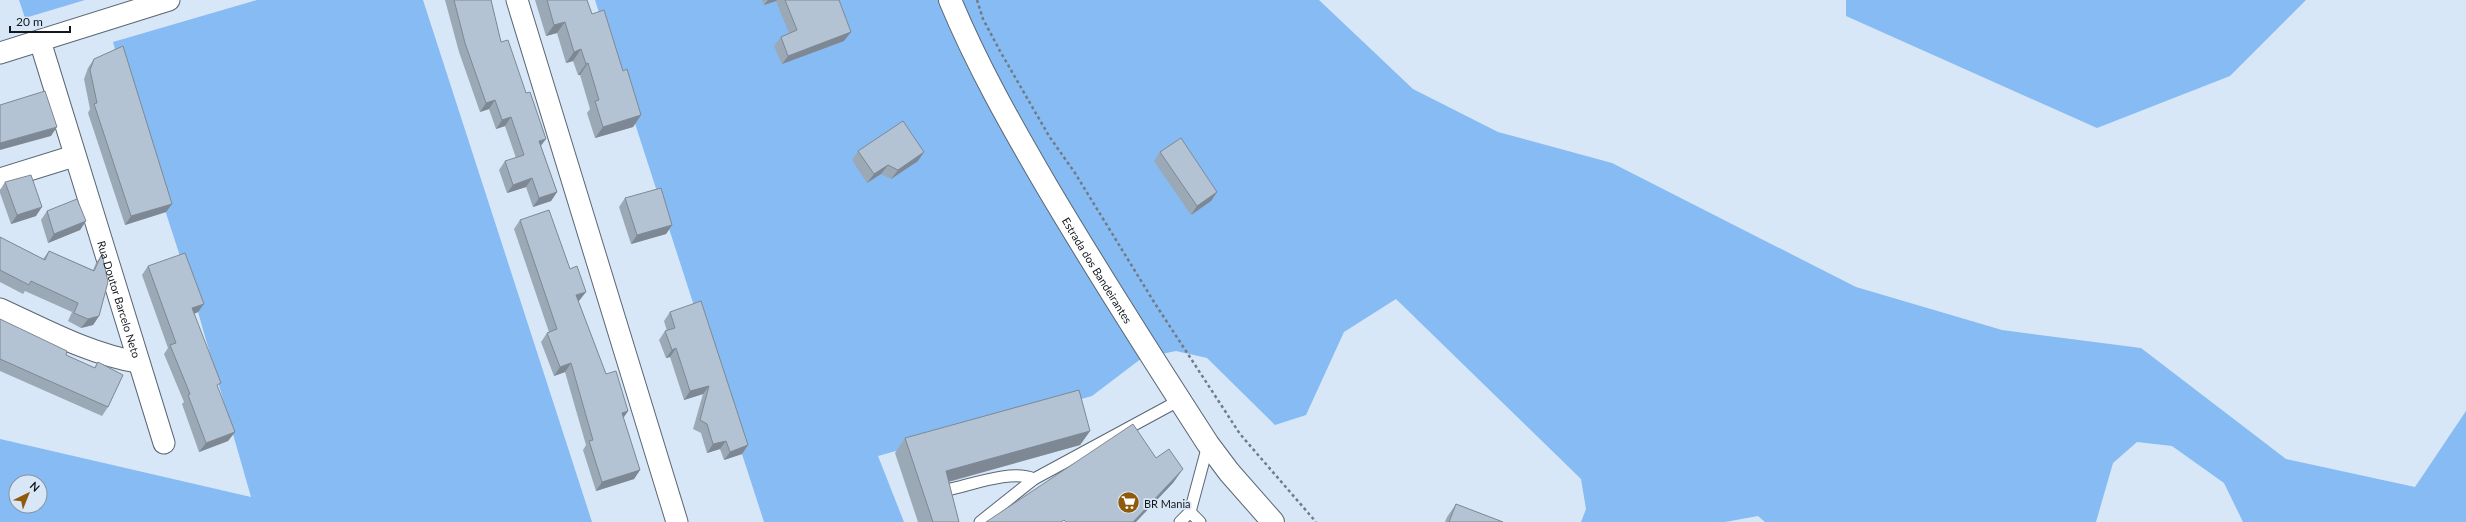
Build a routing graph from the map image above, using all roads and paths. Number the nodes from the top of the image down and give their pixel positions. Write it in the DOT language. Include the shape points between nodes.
graph roads {
  1 [pos="169,0"];
  2 [pos="517,0"];
  3 [pos="950,0"];
  4 [pos="977,0"];
  5 [pos="40,41"];
  6 [pos="0,53"];
  7 [pos="74,156"];
  8 [pos="0,179"];
  9 [pos="0,309"];
  10 [pos="137,362"];
  11 [pos="1180,400"];
  12 [pos="164,443"];
  13 [pos="1208,444"];
  14 [pos="1034,479"];
  15 [pos="947,490"];
  16 [pos="1190,512"];
  17 [pos="677,522"];
  18 [pos="980,522"];
  19 [pos="1180,522"];
  20 [pos="1200,522"];
  21 [pos="1273,522"];
  22 [pos="1316,522"];
  1 -- 5 [label="street"];
  2 -- 17 [label="street"];
  3 -- 11 [label="main road, Estrada dos Bandeirantes" via="999,104 1076,236"];
  4 -- 22 [label="path" via="983,19 1049,136 1075,172 1158,308 1240,434"];
  5 -- 6 [label="street"];
  5 -- 7 [label="street, Rua Doutor Barcelo Neto"];
  7 -- 8 [label="street"];
  7 -- 10 [label="street, Rua Doutor Barcelo Neto"];
  9 -- 10 [label="street" via="91,350 117,359"];
  10 -- 12 [label="street, Rua Doutor Barcelo Neto"];
  11 -- 13 [label="main road, Estrada dos Bandeirantes"];
  11 -- 14 [label="lane"];
  13 -- 16 [label="lane"];
  13 -- 21 [label="main road, Estrada dos Bandeirantes"];
  14 -- 15 [label="lane" via="1024,475 1011,475"];
  14 -- 18 [label="lane"];
  16 -- 19 [label="lane"];
  16 -- 20 [label="lane"];
}
